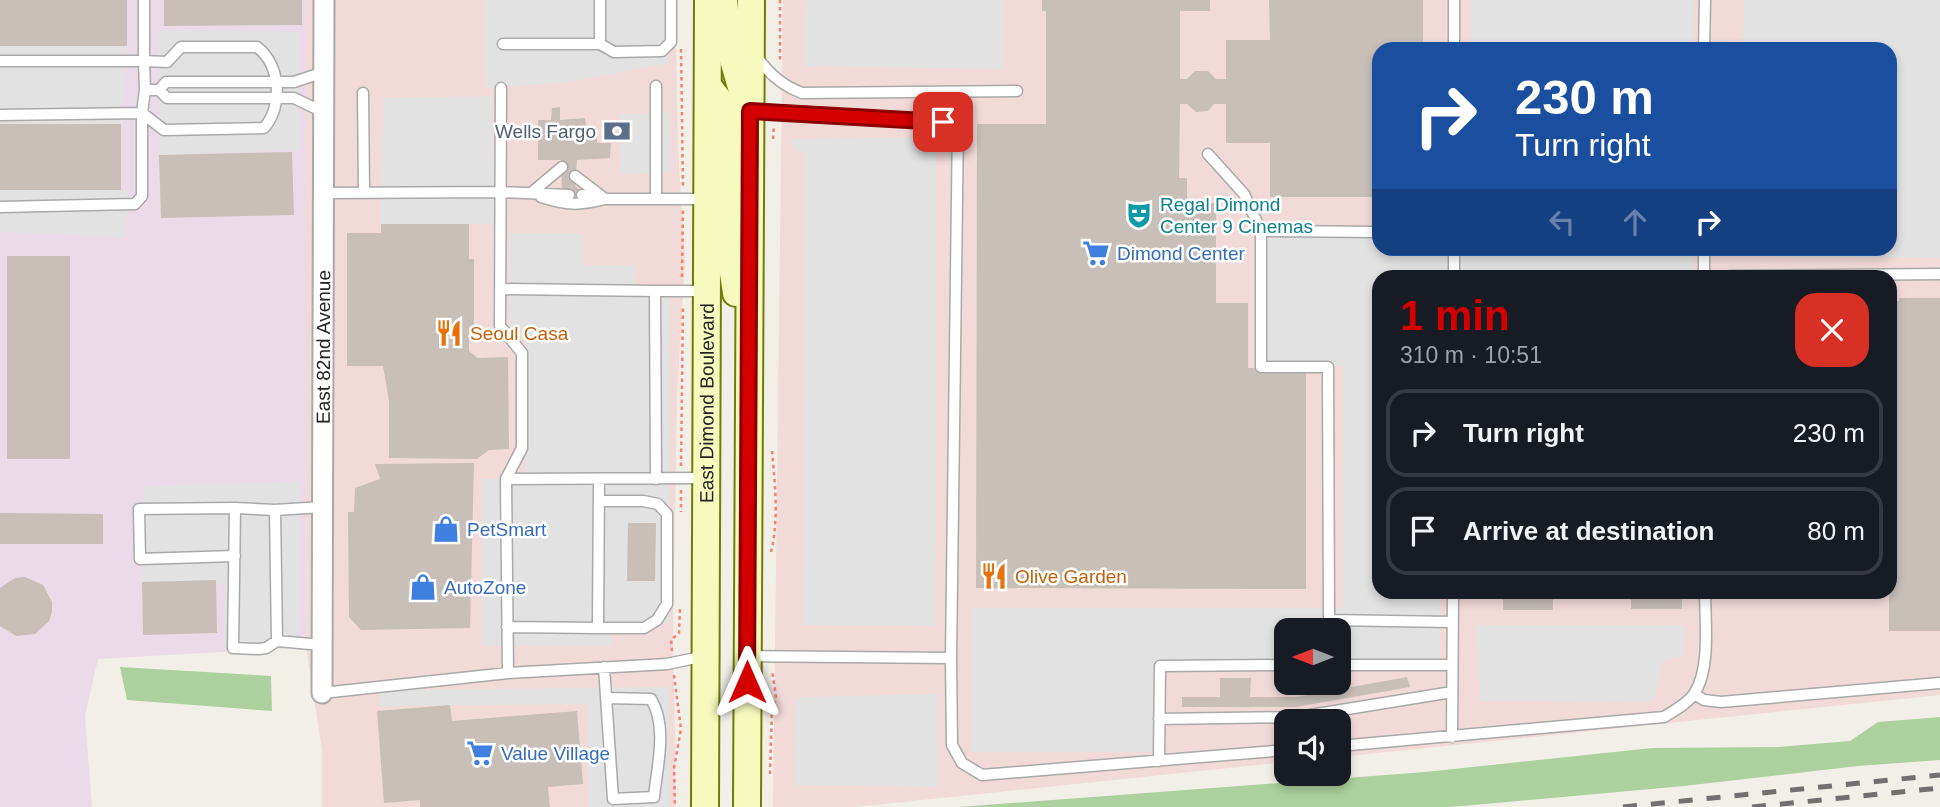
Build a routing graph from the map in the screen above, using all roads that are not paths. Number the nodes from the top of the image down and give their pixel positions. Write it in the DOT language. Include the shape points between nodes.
graph roads {
  1 [pos="144,0"];
  2 [pos="324,0"];
  3 [pos="600,0"];
  4 [pos="671,0"];
  5 [pos="708,0"];
  6 [pos="724,0"];
  7 [pos="751,0"];
  8 [pos="1454,0"];
  9 [pos="1705,0"];
  10 [pos="1454,42"];
  11 [pos="1704,42"];
  12 [pos="503,44"];
  13 [pos="600,44"];
  14 [pos="750,49"];
  15 [pos="0,61"];
  16 [pos="144,61"];
  17 [pos="324,72"];
  18 [pos="276,82"];
  19 [pos="656,86"];
  20 [pos="708,86"];
  21 [pos="501,88"];
  22 [pos="145,90"];
  23 [pos="159,90"];
  24 [pos="1017,91"];
  25 [pos="363,93"];
  26 [pos="276,98"];
  27 [pos="750,111"];
  28 [pos="142,113"];
  29 [pos="324,113"];
  30 [pos="0,114"];
  31 [pos="1208,154"];
  32 [pos="570,181"];
  33 [pos="500,192"];
  34 [pos="323,193"];
  35 [pos="364,193"];
  36 [pos="531,193"];
  37 [pos="605,199"];
  38 [pos="656,199"];
  39 [pos="695,199"];
  40 [pos="0,206"];
  41 [pos="1261,231"];
  42 [pos="1372,232"];
  43 [pos="1897,274"];
  44 [pos="1940,274"];
  45 [pos="500,289"];
  46 [pos="655,291"];
  47 [pos="695,291"];
  48 [pos="748,345"];
  49 [pos="656,478"];
  50 [pos="693,478"];
  51 [pos="506,479"];
  52 [pos="599,479"];
  53 [pos="599,501"];
  54 [pos="323,507"];
  55 [pos="235,508"];
  56 [pos="275,510"];
  57 [pos="234,556"];
  58 [pos="1452,599"];
  59 [pos="1704,599"];
  60 [pos="1452,622"];
  61 [pos="507,627"];
  62 [pos="598,628"];
  63 [pos="277,641"];
  64 [pos="322,645"];
  65 [pos="705,656"];
  66 [pos="759,657"];
  67 [pos="951,658"];
  68 [pos="1274,665"];
  69 [pos="1351,665"];
  70 [pos="1452,665"];
  71 [pos="604,667"];
  72 [pos="508,673"];
  73 [pos="1940,683"];
  74 [pos="1452,692"];
  75 [pos="322,693"];
  76 [pos="1694,694"];
  77 [pos="607,698"];
  78 [pos="1159,719"];
  79 [pos="1452,737"];
  80 [pos="1351,745"];
  81 [pos="1274,751"];
  82 [pos="1159,761"];
  83 [pos="705,807"];
  84 [pos="747,807"];
  1 -- 16 [label="lane"];
  2 -- 17 [label="street, East 82nd Avenue"];
  3 -- 13 [label="lane"];
  4 -- 13 [label="lane" via="671,41 662,51 614,52"];
  5 -- 20 [label="main road, East Dimond Boulevard"];
  6 -- 27 [label="main road" via="736,78"];
  7 -- 14 [label="main road"];
  8 -- 10 [label="lane"];
  9 -- 11 [label="lane"];
  12 -- 13 [label="lane"];
  14 -- 24 [label="lane" via="766,70 802,93"];
  14 -- 27 [label="main road"];
  15 -- 16 [label="lane"];
  16 -- 18 [label="lane" via="167,62 181,47 257,47 264,52"];
  16 -- 22 [label="lane"];
  17 -- 18 [label="lane"];
  17 -- 29 [label="street, East 82nd Avenue"];
  18 -- 23 [label="lane" via="166,82"];
  18 -- 26 [label="lane"];
  19 -- 38 [label="lane"];
  20 -- 39 [label="main road, East Dimond Boulevard"];
  20 -- 48 [label="main road" via="729,113 729,246"];
  21 -- 33 [label="lane"];
  22 -- 23 [label="lane"];
  22 -- 28 [label="lane"];
  23 -- 26 [label="lane" via="167,98"];
  25 -- 35 [label="lane"];
  26 -- 28 [label="lane" via="273,118 264,128 164,130"];
  26 -- 29 [label="lane" via="294,98"];
  27 -- 48 [label="main road"];
  27 -- 67 [label="lane" via="958,122"];
  28 -- 30 [label="lane"];
  28 -- 40 [label="lane" via="142,196 135,204"];
  29 -- 34 [label="street, East 82nd Avenue"];
  31 -- 41 [label="lane" via="1244,194"];
  32 -- 36 [label="lane"];
  32 -- 36 [label="lane"];
  32 -- 37 [label="lane"];
  32 -- 37 [label="lane"];
  33 -- 35 [label="lane"];
  33 -- 36 [label="lane"];
  33 -- 45 [label="lane"];
  34 -- 35 [label="lane"];
  34 -- 54 [label="street, East 82nd Avenue"];
  36 -- 37 [label="lane" via="565,205"];
  37 -- 38 [label="lane"];
  38 -- 39 [label="lane"];
  39 -- 47 [label="main road, East Dimond Boulevard"];
  41 -- 42 [label="lane"];
  41 -- 60 [label="lane" via="1261,367 1328,367 1329,620"];
  43 -- 44 [label="lane"];
  45 -- 46 [label="lane"];
  45 -- 51 [label="lane" via="500,326 522,353 522,447"];
  46 -- 47 [label="lane"];
  46 -- 49 [label="lane"];
  47 -- 50 [label="main road, East Dimond Boulevard"];
  48 -- 66 [label="main road"];
  49 -- 50 [label="lane"];
  49 -- 52 [label="lane"];
  50 -- 65 [label="main road, East Dimond Boulevard"];
  51 -- 52 [label="lane"];
  51 -- 61 [label="lane"];
  52 -- 53 [label="lane"];
  53 -- 62 [label="lane"];
  53 -- 62 [label="lane" via="643,501 658,504 667,514 667,604 657,620 643,628"];
  54 -- 56 [label="lane"];
  54 -- 64 [label="street, East 82nd Avenue"];
  55 -- 56 [label="lane"];
  55 -- 57 [label="lane"];
  55 -- 57 [label="lane" via="139,509 140,559"];
  56 -- 63 [label="lane"];
  57 -- 63 [label="lane" via="233,648 266,648"];
  58 -- 60 [label="lane"];
  59 -- 76 [label="lane" via="1705,654"];
  60 -- 70 [label="lane"];
  61 -- 62 [label="lane"];
  61 -- 72 [label="lane"];
  63 -- 64 [label="lane"];
  64 -- 75 [label="street, East 82nd Avenue"];
  65 -- 66 [label="main road"];
  65 -- 71 [label="lane"];
  65 -- 83 [label="main road, East Dimond Boulevard"];
  66 -- 67 [label="lane"];
  66 -- 84 [label="main road"];
  67 -- 82 [label="lane" via="953,746 962,763 982,775"];
  68 -- 78 [label="lane" via="1160,666"];
  69 -- 70 [label="lane"];
  70 -- 74 [label="lane"];
  71 -- 72 [label="lane"];
  71 -- 77 [label="lane"];
  72 -- 75 [label="lane"];
  73 -- 76 [label="lane" via="1721,702"];
  74 -- 78 [label="lane" via="1298,717"];
  74 -- 79 [label="lane"];
  76 -- 79 [label="lane" via="1664,717"];
  77 -- 77 [label="lane" via="612,799 654,797 660,743 656,707 651,699"];
  78 -- 82 [label="lane"];
  79 -- 80 [label="lane"];
  81 -- 82 [label="lane"];
}
